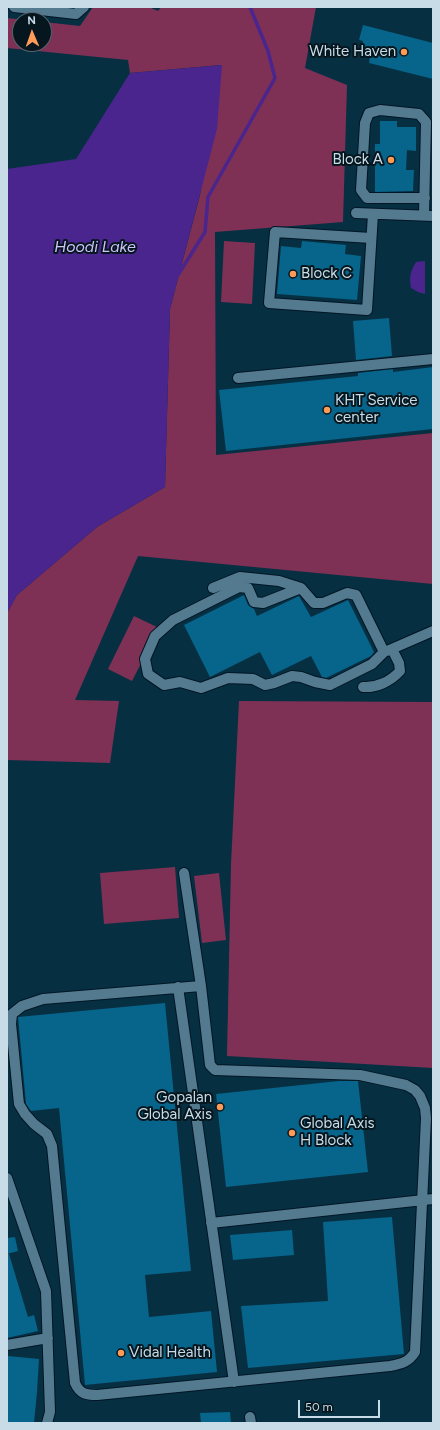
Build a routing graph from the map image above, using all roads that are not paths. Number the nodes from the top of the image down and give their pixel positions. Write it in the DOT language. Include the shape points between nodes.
graph roads {
  1 [pos="14,7"];
  2 [pos="84,7"];
  3 [pos="425,198"];
  4 [pos="356,213"];
  5 [pos="373,214"];
  6 [pos="429,215"];
  7 [pos="371,238"];
  8 [pos="433,359"];
  9 [pos="238,378"];
  10 [pos="213,588"];
  11 [pos="301,588"];
  12 [pos="433,631"];
  13 [pos="388,650"];
  14 [pos="363,687"];
  15 [pos="184,872"];
  16 [pos="200,986"];
  17 [pos="178,987"];
  18 [pos="7,1178"];
  19 [pos="433,1199"];
  20 [pos="421,1201"];
  21 [pos="212,1223"];
  22 [pos="48,1338"];
  23 [pos="7,1345"];
  24 [pos="234,1382"];
  25 [pos="47,1423"];
  1 -- 2 [label="street" via="76,14"];
  3 -- 3 [label="street" via="426,122 419,114 380,110 370,113 365,123 362,190 367,198"];
  3 -- 6 [label="street"];
  4 -- 5 [label="street"];
  5 -- 6 [label="street"];
  5 -- 7 [label="street"];
  7 -- 7 [label="street" via="367,310 269,303 275,232"];
  8 -- 9 [label="street"];
  10 -- 11 [label="street" via="240,577 279,581"];
  11 -- 13 [label="street" via="314,603 323,603 347,593 356,595"];
  11 -- 13 [label="street" via="263,603 254,602 248,588 239,587 173,620 155,636 145,659 148,674 164,685 180,682 201,688 228,678 253,679 265,685 292,676 330,685 372,664"];
  12 -- 13 [label="street"];
  13 -- 14 [label="street" via="399,663 400,671 394,678 372,687"];
  15 -- 16 [label="street"];
  16 -- 17 [label="street"];
  16 -- 20 [label="street" via="210,1065 214,1070 360,1075 406,1085 415,1090 420,1096 426,1118"];
  17 -- 21 [label="street"];
  17 -- 24 [label="street" via="43,999 22,1006 12,1014 11,1024 19,1104 34,1124 47,1134 52,1146 75,1383 78,1390 87,1395 97,1395"];
  18 -- 22 [label="street" via="46,1291"];
  19 -- 20 [label="street"];
  20 -- 21 [label="street"];
  20 -- 24 [label="street" via="413,1357 406,1362 390,1366"];
  21 -- 24 [label="street"];
  22 -- 23 [label="street"];
  22 -- 25 [label="street" via="50,1412"];
}
